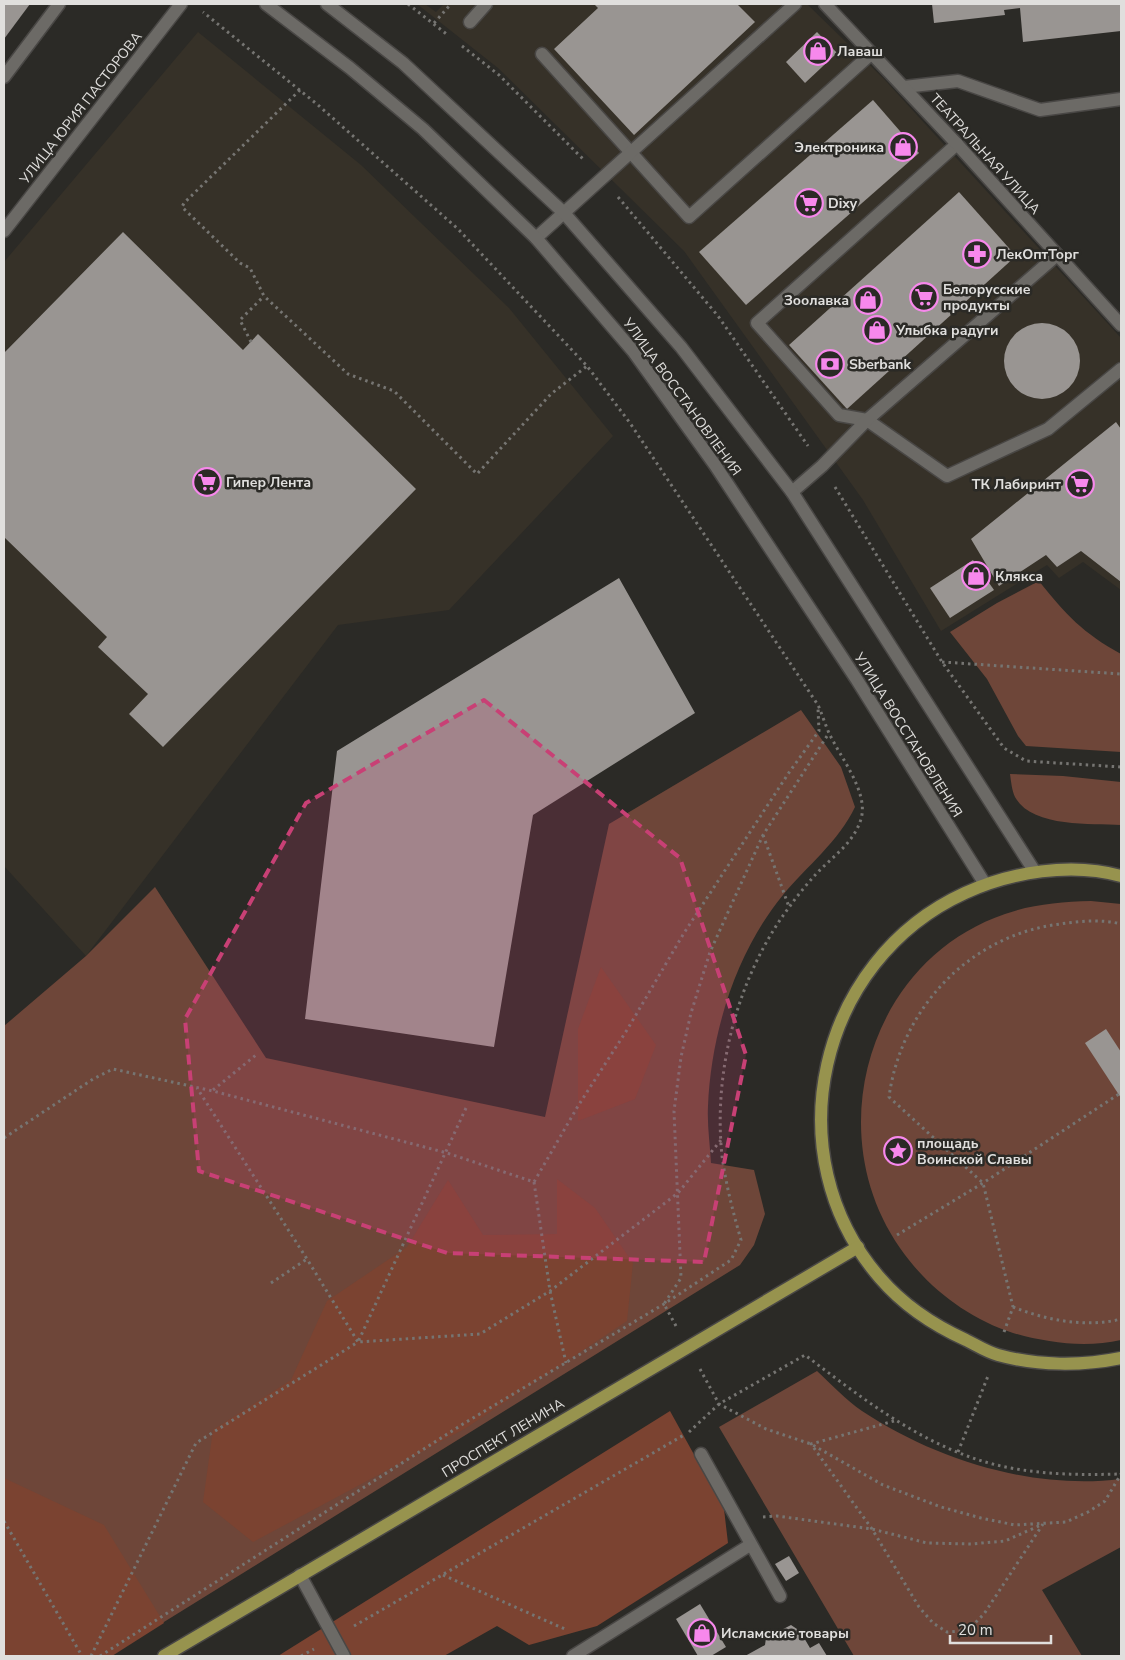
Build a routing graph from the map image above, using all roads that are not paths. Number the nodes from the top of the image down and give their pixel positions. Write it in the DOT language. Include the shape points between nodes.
graph roads {
  1 [pos="59,4"];
  2 [pos="181,4"];
  3 [pos="266,4"];
  4 [pos="327,4"];
  5 [pos="486,4"];
  6 [pos="795,4"];
  7 [pos="825,4"];
  8 [pos="470,22"];
  9 [pos="872,53"];
  10 [pos="542,54"];
  11 [pos="4,77"];
  12 [pos="904,87"];
  13 [pos="1121,99"];
  14 [pos="957,144"];
  15 [pos="633,152"];
  16 [pos="564,213"];
  17 [pos="4,230"];
  18 [pos="536,238"];
  19 [pos="1057,255"];
  20 [pos="1121,325"];
  21 [pos="1121,369"];
  22 [pos="867,420"];
  23 [pos="792,492"];
  24 [pos="1035,872"];
  25 [pos="1121,876"];
  26 [pos="985,884"];
  27 [pos="858,1247"];
  28 [pos="1121,1358"];
  29 [pos="701,1454"];
  30 [pos="750,1544"];
  31 [pos="300,1575"];
  32 [pos="780,1596"];
  33 [pos="164,1656"];
  34 [pos="344,1656"];
  35 [pos="574,1656"];
  1 -- 11 [label="street"];
  2 -- 17 [label="street, УЛИЦА ЮРИЯ ПАСТОРОВА"];
  3 -- 18 [label="street, УЛИЦА ВОССТАНОВЛЕНИЯ" via="423,129"];
  4 -- 16 [label="street, УЛИЦА ВОССТАНОВЛЕНИЯ" via="403,63"];
  5 -- 8 [label="street"];
  6 -- 15 [label="street"];
  7 -- 9 [label="street, ТЕАТРАЛЬНАЯ УЛИЦА"];
  9 -- 12 [label="street, ТЕАТРАЛЬНАЯ УЛИЦА"];
  9 -- 15 [label="street" via="689,217"];
  10 -- 15 [label="street"];
  12 -- 13 [label="street" via="958,81 1040,110"];
  12 -- 14 [label="street, ТЕАТРАЛЬНАЯ УЛИЦА"];
  14 -- 19 [label="street, ТЕАТРАЛЬНАЯ УЛИЦА"];
  14 -- 22 [label="street" via="757,323 839,416"];
  15 -- 16 [label="street"];
  16 -- 18 [label="street"];
  16 -- 23 [label="street, УЛИЦА ВОССТАНОВЛЕНИЯ" via="681,347"];
  18 -- 26 [label="street, УЛИЦА ВОССТАНОВЛЕНИЯ" via="633,351 715,465 857,680"];
  19 -- 20 [label="street, ТЕАТРАЛЬНАЯ УЛИЦА"];
  19 -- 22 [label="street"];
  21 -- 22 [label="street" via="1048,429 947,476"];
  22 -- 23 [label="street"];
  23 -- 24 [label="street, УЛИЦА ВОССТАНОВЛЕНИЯ"];
  24 -- 25 [label="main road" via="1071,870"];
  24 -- 26 [label="main road"];
  26 -- 27 [label="main road" via="946,902 910,927 885,952 853,993 835,1033 824,1076 821,1129 825,1164 837,1207"];
  27 -- 28 [label="main road" via="880,1278 907,1305 938,1327 996,1355 1053,1364"];
  27 -- 31 [label="main road, ПРОСПЕКТ ЛЕНИНА"];
  29 -- 30 [label="street"];
  30 -- 32 [label="street"];
  30 -- 35 [label="street"];
  31 -- 33 [label="main road, ПРОСПЕКТ ЛЕНИНА"];
  31 -- 34 [label="street"];
}
